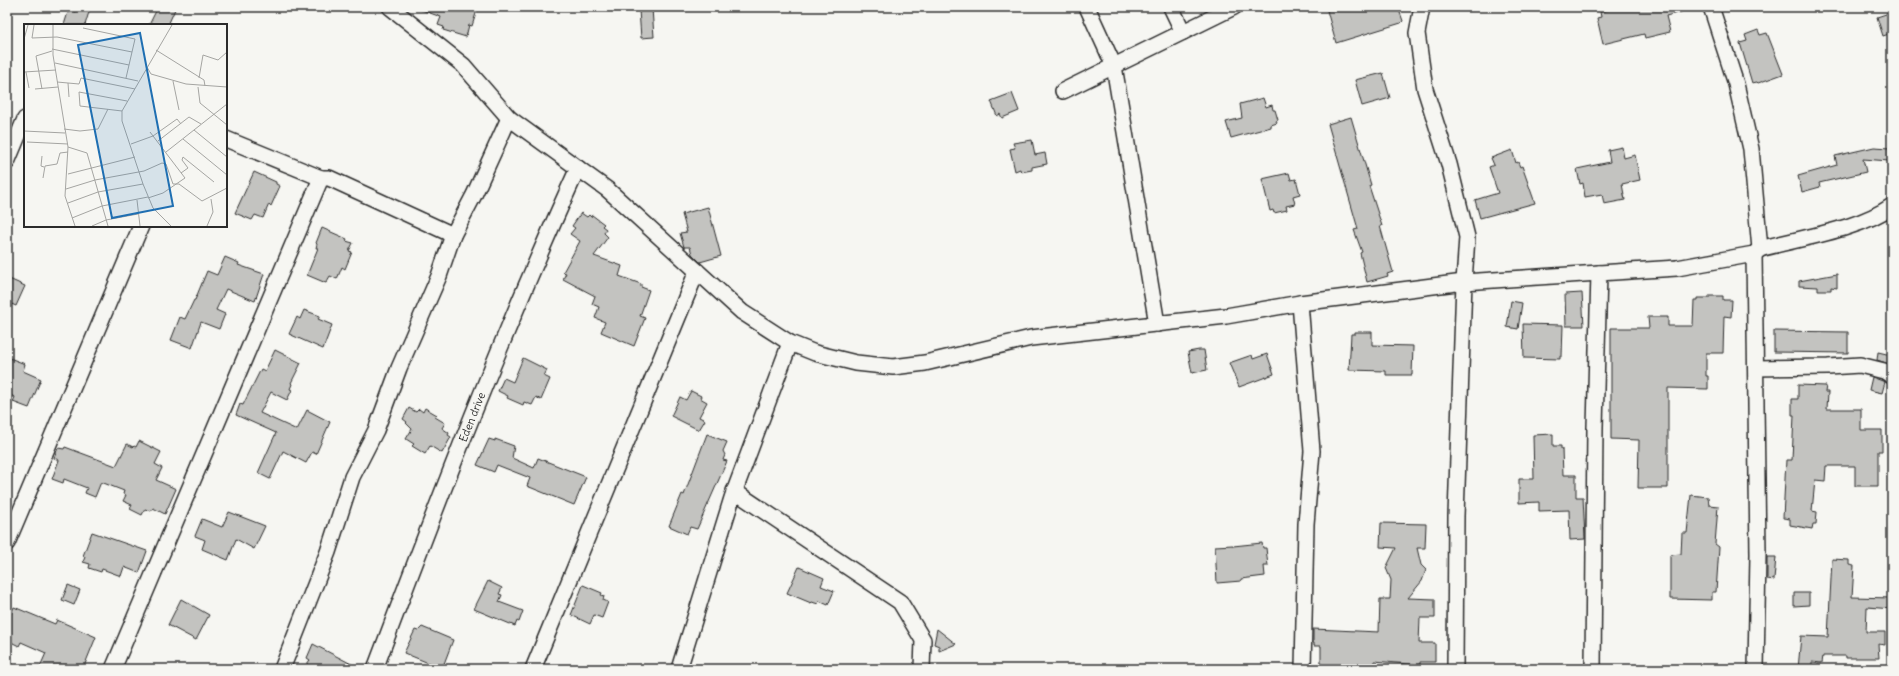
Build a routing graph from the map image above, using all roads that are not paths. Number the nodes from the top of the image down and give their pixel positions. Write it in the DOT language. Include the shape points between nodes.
graph roads {
  1 [pos="390,7"];
  2 [pos="1088,7"];
  3 [pos="1171,7"];
  4 [pos="1234,7"];
  5 [pos="1422,7"];
  6 [pos="1711,7"];
  7 [pos="1183,32"];
  8 [pos="1114,66"];
  9 [pos="1063,91"];
  10 [pos="509,118"];
  11 [pos="24,121"];
  12 [pos="227,139"];
  13 [pos="7,162"];
  14 [pos="578,168"];
  15 [pos="321,178"];
  16 [pos="1892,206"];
  17 [pos="141,227"];
  18 [pos="453,235"];
  19 [pos="1757,251"];
  20 [pos="697,271"];
  21 [pos="1599,273"];
  22 [pos="1464,282"];
  23 [pos="1300,303"];
  24 [pos="1157,324"];
  25 [pos="790,344"];
  26 [pos="1756,368"];
  27 [pos="1892,376"];
  28 [pos="734,491"];
  29 [pos="7,543"];
  30 [pos="113,669"];
  31 [pos="282,669"];
  32 [pos="375,669"];
  33 [pos="533,669"];
  34 [pos="679,669"];
  35 [pos="922,669"];
  36 [pos="1303,669"];
  37 [pos="1455,669"];
  38 [pos="1593,669"];
  39 [pos="1756,669"];
  1 -- 10 [label="street" via="463,65"];
  2 -- 8 [label="street"];
  3 -- 7 [label="street"];
  4 -- 7 [label="street"];
  5 -- 22 [label="street" via="1417,33 1425,89 1449,164 1467,237"];
  6 -- 19 [label="street" via="1736,84 1751,149"];
  7 -- 8 [label="street"];
  8 -- 9 [label="street"];
  8 -- 24 [label="street"];
  10 -- 14 [label="street"];
  10 -- 18 [label="street"];
  11 -- 13 [label="street"];
  12 -- 15 [label="street"];
  14 -- 20 [label="street" via="608,190"];
  14 -- 32 [label="street, Eden drive" via="498,354"];
  15 -- 18 [label="street" via="329,178"];
  15 -- 30 [label="street"];
  16 -- 19 [label="street" via="1878,216"];
  17 -- 29 [label="street"];
  18 -- 31 [label="street" via="439,276 398,368 376,430 352,477 328,552"];
  19 -- 21 [label="street" via="1677,268"];
  19 -- 26 [label="street"];
  20 -- 25 [label="street" via="742,312"];
  20 -- 33 [label="street"];
  21 -- 22 [label="street"];
  21 -- 38 [label="street"];
  22 -- 23 [label="street"];
  22 -- 37 [label="street" via="1456,516"];
  23 -- 24 [label="street" via="1226,316"];
  23 -- 36 [label="street" via="1312,451 1306,524"];
  24 -- 25 [label="street" via="1031,338 925,364 893,367 856,363"];
  25 -- 28 [label="street"];
  26 -- 27 [label="street" via="1860,365 1884,371"];
  26 -- 39 [label="street"];
  28 -- 34 [label="street"];
  28 -- 35 [label="street" via="900,602 923,640"];
}
